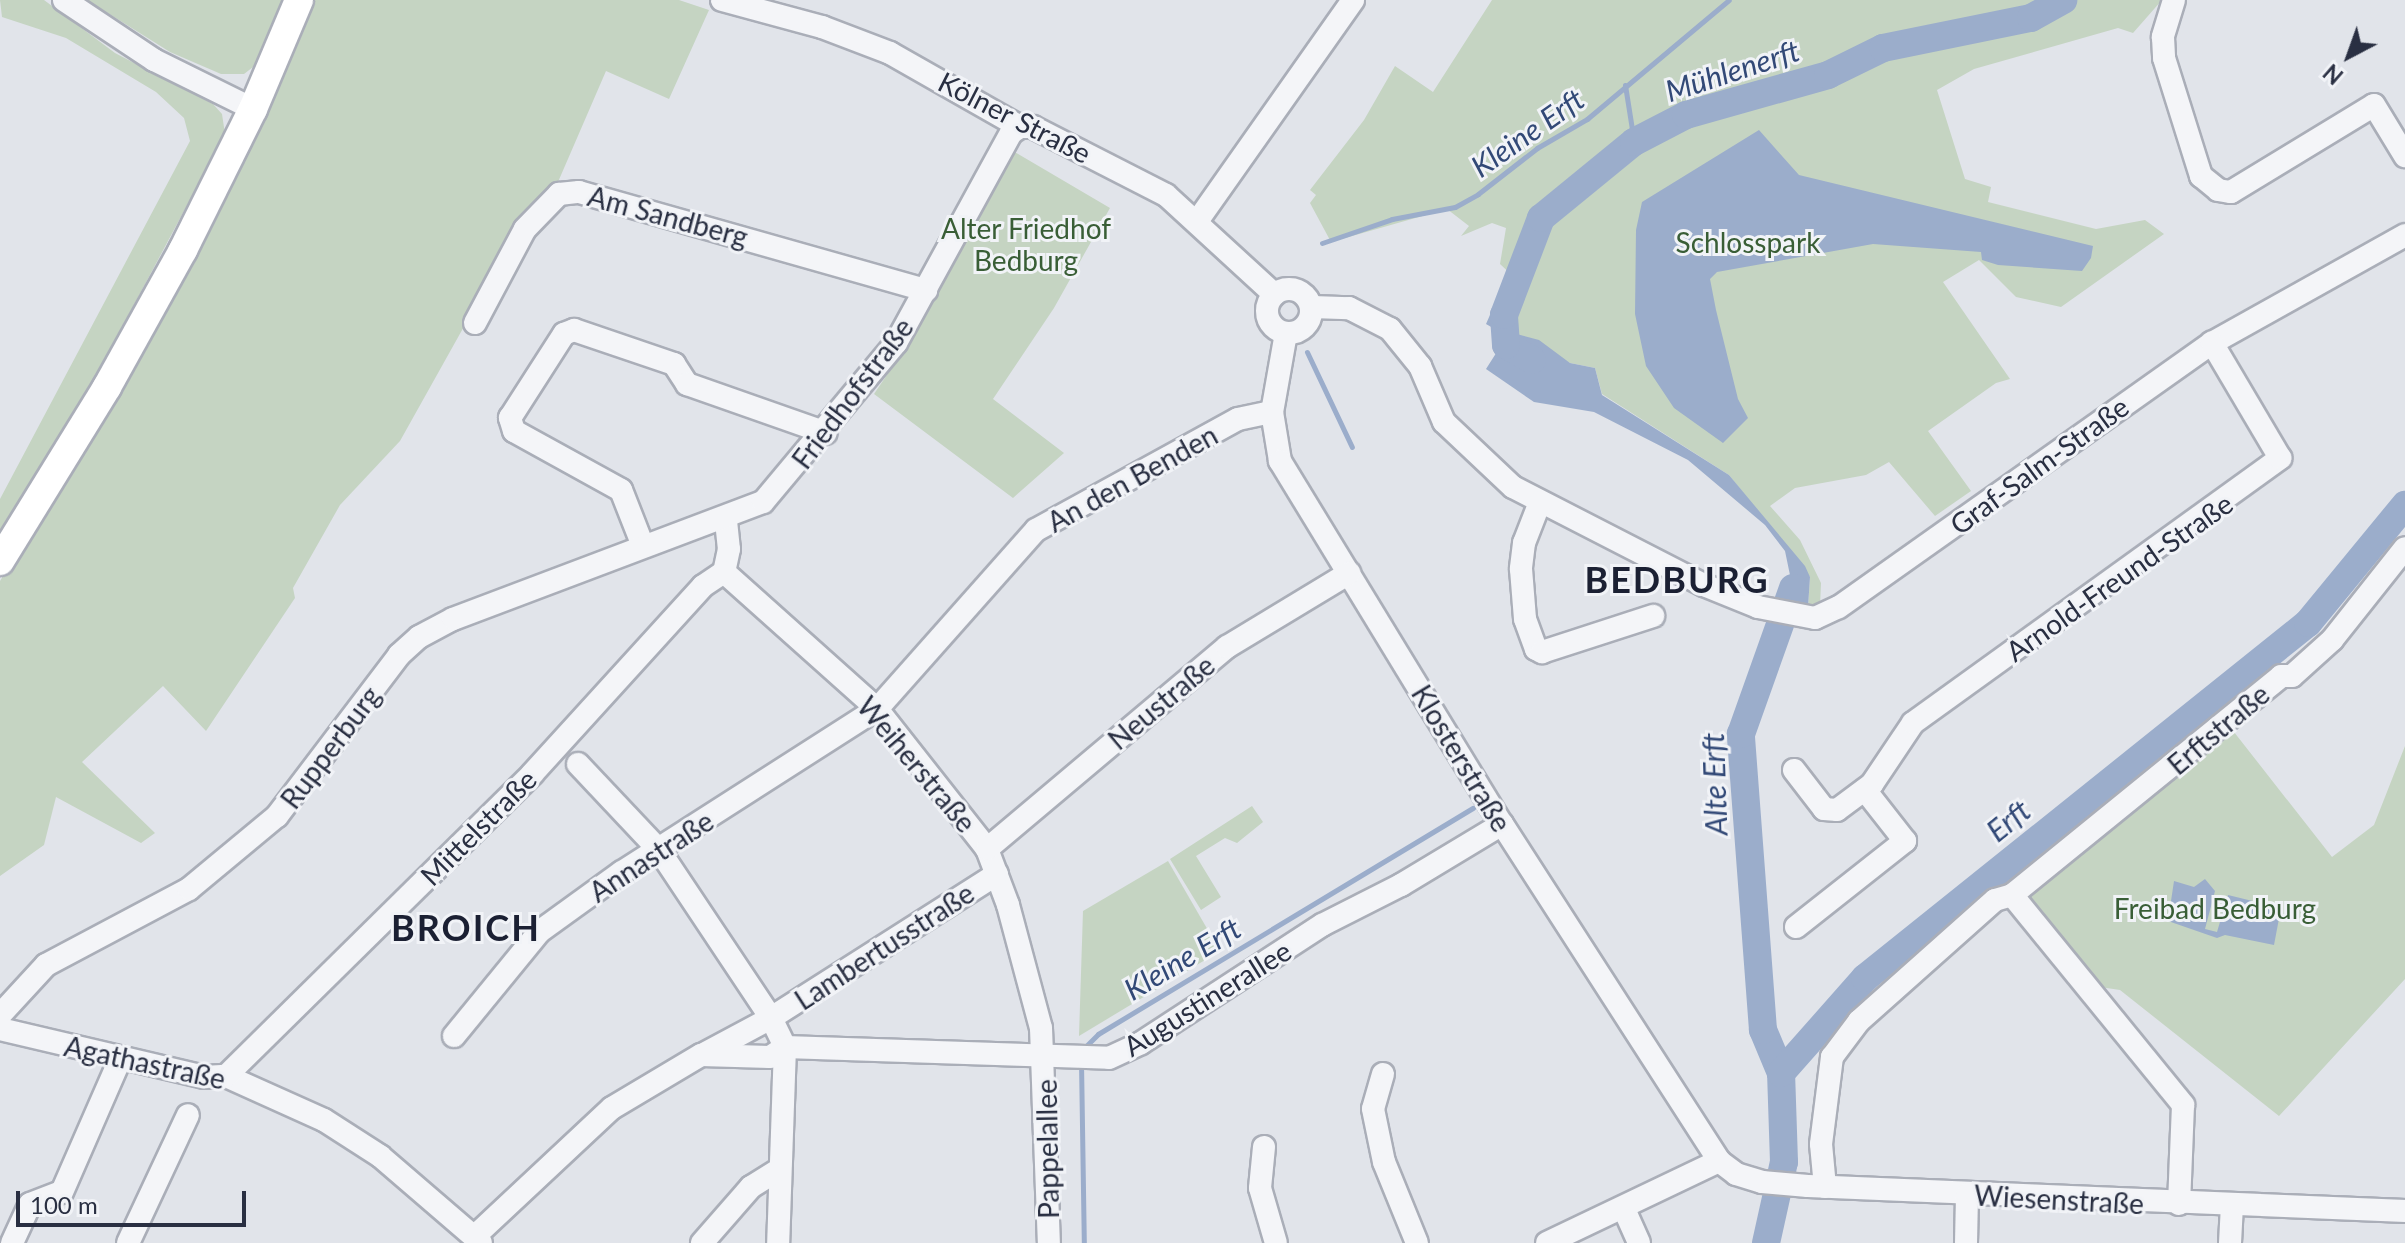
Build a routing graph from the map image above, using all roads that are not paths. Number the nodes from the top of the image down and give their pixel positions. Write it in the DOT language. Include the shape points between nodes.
graph roads {
  1 [pos="64,0"];
  2 [pos="299,0"];
  3 [pos="722,0"];
  4 [pos="1353,0"];
  5 [pos="2174,0"];
  6 [pos="767,6"];
  7 [pos="253,109"];
  8 [pos="1020,127"];
  9 [pos="2405,156"];
  10 [pos="1198,220"];
  11 [pos="2405,235"];
  12 [pos="926,290"];
  13 [pos="1274,294"];
  14 [pos="1312,307"];
  15 [pos="475,323"];
  16 [pos="1286,333"];
  17 [pos="2212,343"];
  18 [pos="1272,412"];
  19 [pos="826,433"];
  20 [pos="1540,502"];
  21 [pos="726,521"];
  22 [pos="643,546"];
  23 [pos="2405,548"];
  24 [pos="0,561"];
  25 [pos="724,572"];
  26 [pos="1349,573"];
  27 [pos="1653,616"];
  28 [pos="877,709"];
  29 [pos="578,764"];
  30 [pos="1794,770"];
  31 [pos="1865,790"];
  32 [pos="1498,817"];
  33 [pos="987,849"];
  34 [pos="659,850"];
  35 [pos="997,874"];
  36 [pos="2012,895"];
  37 [pos="1796,927"];
  38 [pos="0,1015"];
  39 [pos="771,1018"];
  40 [pos="0,1029"];
  41 [pos="454,1036"];
  42 [pos="785,1047"];
  43 [pos="701,1055"];
  44 [pos="1045,1055"];
  45 [pos="121,1057"];
  46 [pos="1383,1074"];
  47 [pos="226,1076"];
  48 [pos="188,1115"];
  49 [pos="1264,1147"];
  50 [pos="1719,1161"];
  51 [pos="780,1169"];
  52 [pos="1816,1187"];
  53 [pos="1967,1195"];
  54 [pos="2179,1204"];
  55 [pos="2232,1206"];
  56 [pos="1624,1209"];
  57 [pos="2405,1211"];
  58 [pos="478,1240"];
  59 [pos="12,1243"];
  60 [pos="128,1243"];
  61 [pos="702,1243"];
  62 [pos="778,1243"];
  63 [pos="1049,1243"];
  64 [pos="1276,1243"];
  65 [pos="1417,1243"];
  66 [pos="1547,1243"];
  67 [pos="1639,1243"];
  68 [pos="1966,1243"];
  69 [pos="2230,1243"];
  1 -- 7 [label="street" via="154,60"];
  2 -- 7 [label="main road"];
  3 -- 6 [label="street, Kölner Straße"];
  4 -- 10 [label="street"];
  5 -- 9 [label="street" via="2163,37 2174,100 2201,176 2218,190 2231,192 2374,105"];
  6 -- 8 [label="street, Kölner Straße" via="890,53"];
  7 -- 24 [label="main road" via="107,387"];
  8 -- 10 [label="street, Kölner Straße" via="1033,127 1166,195"];
  8 -- 12 [label="street, Friedhofstraße" via="1011,133"];
  10 -- 13 [label="street, Kölner Straße"];
  11 -- 17 [label="street, Graf-Salm-Straße"];
  12 -- 15 [label="street, Am Sandberg" via="579,192 559,194 525,229"];
  12 -- 19 [label="street, Friedhofstraße" via="896,343"];
  13 -- 14 [label="street" via="1286,288 1300,291"];
  13 -- 16 [label="street" via="1267,307 1269,321"];
  14 -- 16 [label="street" via="1305,327"];
  14 -- 20 [label="street" via="1349,308 1390,329 1413,356 1436,409 1463,445"];
  16 -- 18 [label="street, Klosterstraße"];
  17 -- 20 [label="street, Graf-Salm-Straße" via="1839,607 1815,618 1758,607"];
  17 -- 31 [label="street, Arnold-Freund-Straße" via="2280,458 1913,723"];
  18 -- 26 [label="street, Klosterstraße" via="1280,461"];
  18 -- 28 [label="street, An den Benden" via="1238,419 1036,530"];
  19 -- 21 [label="street, Friedhofstraße" via="771,496"];
  19 -- 22 [label="street" via="687,384 674,364 574,330 564,334 510,418 514,431 621,490"];
  20 -- 27 [label="street" via="1524,543 1521,569 1525,619 1536,649 1542,652"];
  21 -- 22 [label="street, Friedhofstraße"];
  21 -- 25 [label="street" via="729,549"];
  22 -- 38 [label="street, Rupperburg" via="419,637 399,655 277,816 189,889 46,965"];
  23 -- 36 [label="street, Erftstraße" via="2332,640 2292,676 2281,676"];
  25 -- 28 [label="street, Weiherstraße"];
  25 -- 47 [label="street, Mittelstraße" via="697,592 532,774"];
  26 -- 32 [label="street, Klosterstraße"];
  26 -- 33 [label="street, Neustraße" via="1227,647"];
  28 -- 33 [label="street, Weiherstraße"];
  28 -- 34 [label="street, Annastraße"];
  29 -- 34 [label="street"];
  30 -- 31 [label="street, Arnold-Freund-Straße" via="1824,809 1837,810"];
  31 -- 37 [label="street" via="1905,841"];
  32 -- 44 [label="street, Augustinerallee" via="1401,885 1322,925 1141,1043 1109,1058"];
  32 -- 50 [label="street, Klosterstraße"];
  33 -- 35 [label="street, Weiherstraße"];
  34 -- 39 [label="street"];
  34 -- 41 [label="street, Annastraße" via="539,932"];
  35 -- 39 [label="street, Lambertusstraße"];
  35 -- 44 [label="street, Weiherstraße" via="1030,978"];
  36 -- 52 [label="street, Erftstraße" via="1995,900 1870,1011 1832,1057"];
  36 -- 54 [label="street" via="2183,1105"];
  39 -- 42 [label="street"];
  39 -- 43 [label="street"];
  40 -- 45 [label="street, Agathastraße"];
  42 -- 43 [label="street, Augustinerallee" via="770,1057"];
  42 -- 44 [label="street, Augustinerallee"];
  42 -- 51 [label="street"];
  43 -- 58 [label="street" via="612,1108"];
  44 -- 63 [label="street, Pappelallee"];
  45 -- 47 [label="street, Agathastraße" via="204,1077"];
  45 -- 59 [label="street" via="62,1192 30,1204"];
  46 -- 65 [label="street" via="1373,1109 1384,1162"];
  47 -- 58 [label="street, Agathastraße" via="347,1132"];
  48 -- 60 [label="street"];
  49 -- 64 [label="street" via="1260,1188"];
  50 -- 52 [label="street, Wiesenstraße" via="1762,1182"];
  50 -- 56 [label="street"];
  51 -- 61 [label="street" via="751,1187"];
  51 -- 62 [label="street"];
  52 -- 53 [label="street, Wiesenstraße"];
  53 -- 54 [label="street, Wiesenstraße"];
  53 -- 68 [label="street"];
  54 -- 55 [label="street, Wiesenstraße"];
  55 -- 57 [label="street, Wiesenstraße"];
  55 -- 69 [label="street"];
  56 -- 66 [label="street"];
  56 -- 67 [label="street"];
}
